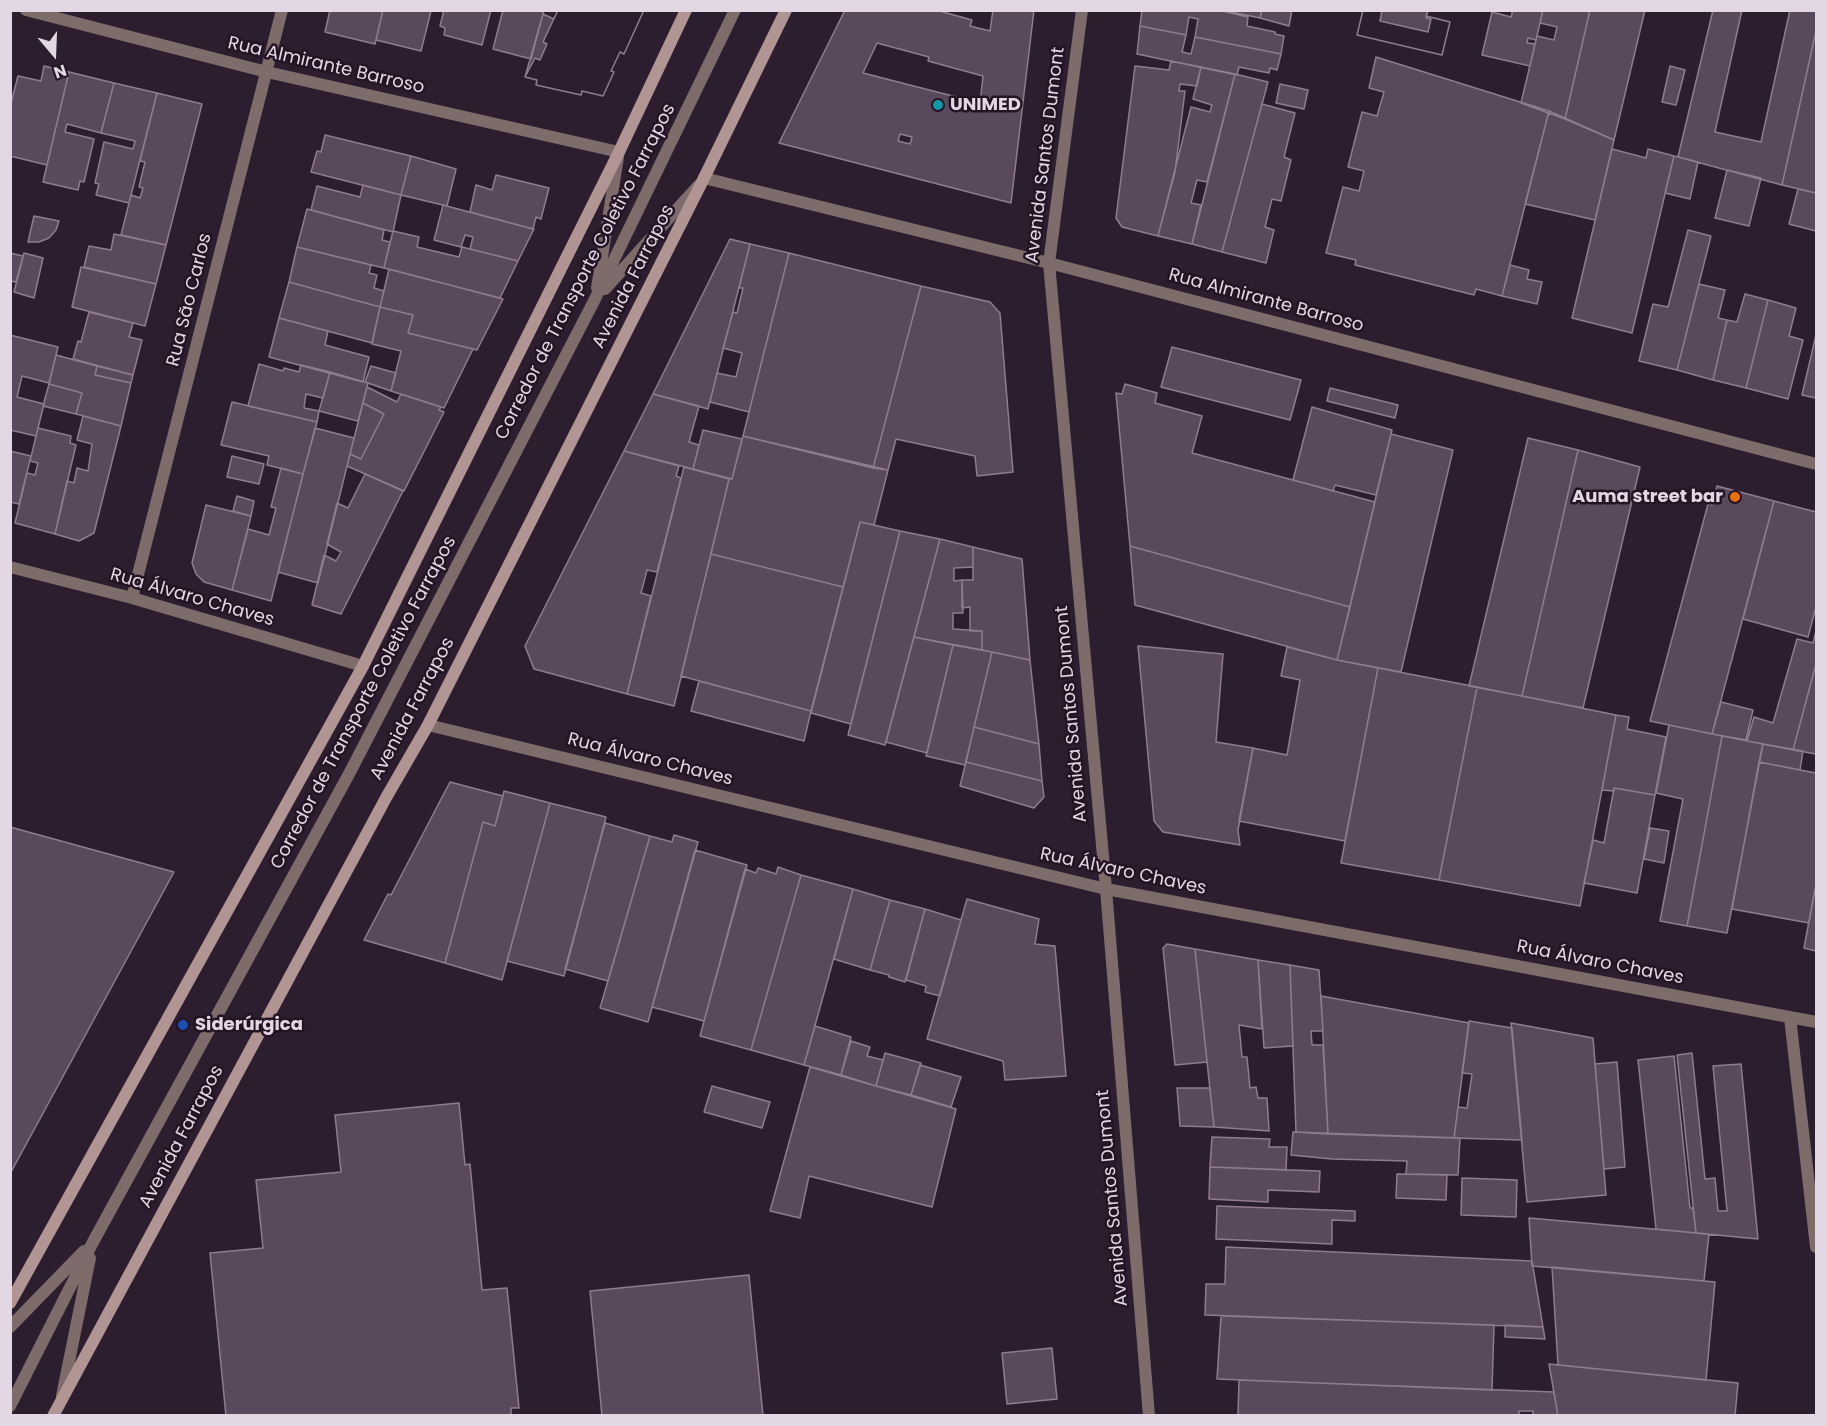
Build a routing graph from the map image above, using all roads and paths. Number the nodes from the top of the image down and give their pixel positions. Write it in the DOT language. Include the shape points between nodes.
graph roads {
  1 [pos="26,10"];
  2 [pos="282,10"];
  3 [pos="686,10"];
  4 [pos="735,10"];
  5 [pos="786,10"];
  6 [pos="1082,10"];
  7 [pos="267,72"];
  8 [pos="619,152"];
  9 [pos="705,178"];
  10 [pos="1050,263"];
  11 [pos="594,301"];
  12 [pos="1816,464"];
  13 [pos="10,567"];
  14 [pos="132,598"];
  15 [pos="363,666"];
  16 [pos="428,725"];
  17 [pos="1106,889"];
  18 [pos="1790,1017"];
  19 [pos="1816,1022"];
  20 [pos="93,1242"];
  21 [pos="1816,1247"];
  22 [pos="10,1303"];
  23 [pos="10,1327"];
  24 [pos="62,1398"];
  25 [pos="10,1406"];
  26 [pos="53,1416"];
  27 [pos="1149,1416"];
  1 -- 7 [label="street, Rua Almirante Barroso"];
  2 -- 7 [label="street, Rua São Carlos"];
  3 -- 8 [label="main road"];
  4 -- 11 [label="street, Corredor de Transporte Coletivo Farrapos"];
  5 -- 9 [label="main road, Avenida Farrapos"];
  6 -- 10 [label="street, Avenida Santos Dumont"];
  7 -- 8 [label="street, Rua Almirante Barroso"];
  7 -- 14 [label="street, Rua São Carlos"];
  8 -- 11 [label="street"];
  8 -- 15 [label="main road"];
  9 -- 10 [label="street, Rua Almirante Barroso"];
  9 -- 11 [label="street"];
  9 -- 16 [label="main road, Avenida Farrapos"];
  10 -- 12 [label="street, Rua Almirante Barroso"];
  10 -- 17 [label="street, Avenida Santos Dumont"];
  11 -- 20 [label="street, Corredor de Transporte Coletivo Farrapos" via="349,774"];
  13 -- 14 [label="street, Rua Álvaro Chaves"];
  14 -- 15 [label="street, Rua Álvaro Chaves"];
  15 -- 22 [label="main road"];
  16 -- 17 [label="street, Rua Álvaro Chaves"];
  16 -- 24 [label="main road, Avenida Farrapos"];
  17 -- 18 [label="street, Rua Álvaro Chaves"];
  17 -- 27 [label="street, Avenida Santos Dumont"];
  18 -- 19 [label="street, Rua Álvaro Chaves"];
  18 -- 21 [label="street"];
  20 -- 23 [label="street"];
  20 -- 24 [label="street"];
  20 -- 25 [label="street, Corredor de Transporte Coletivo Farrapos"];
  24 -- 26 [label="main road, Avenida Farrapos"];
}
